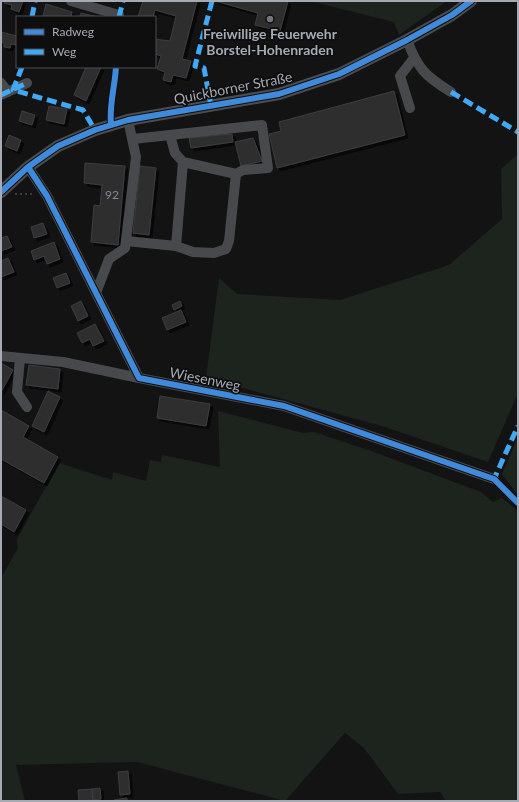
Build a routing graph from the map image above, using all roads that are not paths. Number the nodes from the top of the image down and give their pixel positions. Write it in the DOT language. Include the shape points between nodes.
graph roads {
  1 [pos="71,1"];
  2 [pos="471,1"];
  3 [pos="119,15"];
  4 [pos="407,40"];
  5 [pos="414,58"];
  6 [pos="1,83"];
  7 [pos="27,83"];
  8 [pos="451,92"];
  9 [pos="4,94"];
  10 [pos="410,108"];
  11 [pos="128,120"];
  12 [pos="170,135"];
  13 [pos="133,139"];
  14 [pos="182,162"];
  15 [pos="28,167"];
  16 [pos="236,174"];
  17 [pos="1,192"];
  18 [pos="126,241"];
  19 [pos="176,246"];
  20 [pos="96,293"];
  21 [pos="1,356"];
  22 [pos="20,358"];
  23 [pos="139,378"];
  24 [pos="27,407"];
  25 [pos="494,479"];
  1 -- 3 [label="street"];
  2 -- 4 [label="main road, Quickborner Straße" via="452,15"];
  4 -- 5 [label="street"];
  4 -- 11 [label="main road, Quickborner Straße" via="339,74 279,94"];
  5 -- 8 [label="street" via="420,69 434,82"];
  5 -- 10 [label="street" via="400,76"];
  6 -- 9 [label="street"];
  7 -- 9 [label="street"];
  11 -- 13 [label="street"];
  11 -- 15 [label="main road, Quickborner Straße" via="95,130 58,146"];
  12 -- 13 [label="street"];
  12 -- 14 [label="street"];
  12 -- 16 [label="street" via="262,125 268,168 243,170"];
  13 -- 18 [label="street" via="136,157"];
  14 -- 16 [label="street"];
  14 -- 19 [label="street"];
  15 -- 17 [label="main road, Quickborner Straße"];
  15 -- 20 [label="street" via="47,196"];
  16 -- 19 [label="street" via="226,249 214,254 193,252"];
  18 -- 19 [label="street"];
  18 -- 20 [label="street" via="125,248 109,259"];
  20 -- 23 [label="street"];
  21 -- 22 [label="street, Wiesenweg"];
  22 -- 23 [label="street, Wiesenweg" via="75,364"];
  22 -- 24 [label="street" via="17,392"];
  23 -- 25 [label="street, Wiesenweg" via="284,406"];
}
